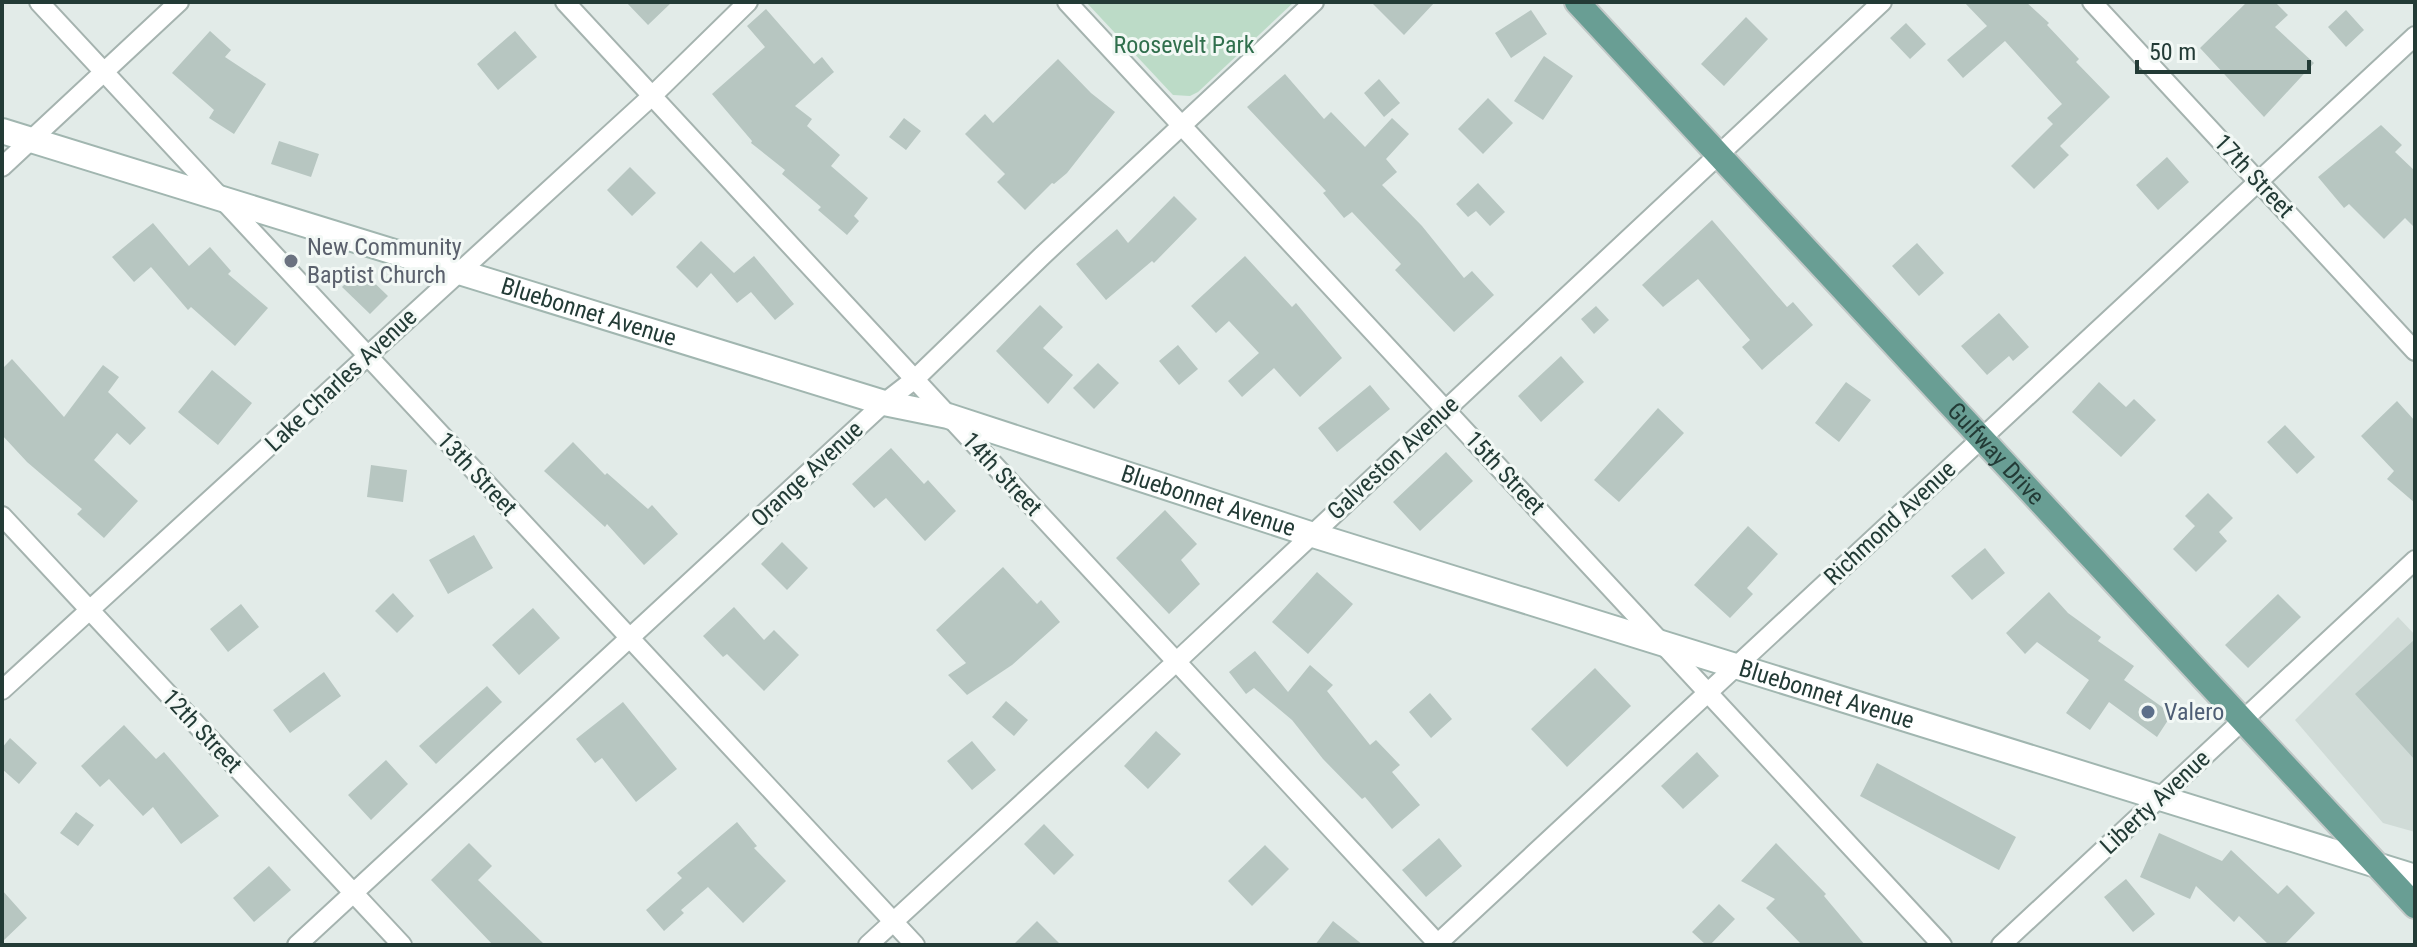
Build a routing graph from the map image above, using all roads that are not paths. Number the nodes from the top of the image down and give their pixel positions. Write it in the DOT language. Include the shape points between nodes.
graph roads {
  1 [pos="39,2"];
  2 [pos="179,2"];
  3 [pos="565,2"];
  4 [pos="748,2"];
  5 [pos="1067,2"];
  6 [pos="1314,2"];
  7 [pos="1577,2"];
  8 [pos="1882,2"];
  9 [pos="2092,2"];
  10 [pos="2415,36"];
  11 [pos="104,71"];
  12 [pos="652,96"];
  13 [pos="1182,125"];
  14 [pos="2,131"];
  15 [pos="31,140"];
  16 [pos="1718,155"];
  17 [pos="2,167"];
  18 [pos="2258,182"];
  19 [pos="222,199"];
  20 [pos="458,271"];
  21 [pos="2415,351"];
  22 [pos="367,355"];
  23 [pos="915,379"];
  24 [pos="884,403"];
  25 [pos="1446,409"];
  26 [pos="948,416"];
  27 [pos="1982,439"];
  28 [pos="2,516"];
  29 [pos="1310,534"];
  30 [pos="2415,560"];
  31 [pos="88,610"];
  32 [pos="629,639"];
  33 [pos="1661,642"];
  34 [pos="1176,662"];
  35 [pos="1735,665"];
  36 [pos="2,690"];
  37 [pos="1706,692"];
  38 [pos="2243,720"];
  39 [pos="2160,797"];
  40 [pos="2376,865"];
  41 [pos="2415,877"];
  42 [pos="354,893"];
  43 [pos="2415,906"];
  44 [pos="893,922"];
  45 [pos="297,945"];
  46 [pos="402,945"];
  47 [pos="868,945"];
  48 [pos="915,945"];
  49 [pos="1437,945"];
  50 [pos="1942,945"];
  51 [pos="2001,945"];
  1 -- 11 [label="street, 13th Street"];
  2 -- 11 [label="street"];
  3 -- 12 [label="street, 14th Street"];
  4 -- 12 [label="street, Lake Charles Avenue"];
  5 -- 13 [label="street, 15th Street"];
  6 -- 13 [label="street, Orange Avenue"];
  7 -- 16 [label="main road, Gulfway Drive"];
  8 -- 16 [label="street, Galveston Avenue"];
  9 -- 18 [label="street, 17th Street"];
  10 -- 18 [label="street, Richmond Avenue"];
  11 -- 15 [label="street"];
  11 -- 19 [label="street, 13th Street"];
  12 -- 20 [label="street, Lake Charles Avenue"];
  12 -- 23 [label="street, 14th Street"];
  13 -- 23 [label="street, Orange Avenue"];
  13 -- 25 [label="street, 15th Street"];
  14 -- 15 [label="street, Bluebonnet Avenue"];
  15 -- 17 [label="street"];
  15 -- 19 [label="street, Bluebonnet Avenue"];
  16 -- 25 [label="street, Galveston Avenue"];
  16 -- 27 [label="main road, Gulfway Drive"];
  18 -- 21 [label="street, 17th Street"];
  18 -- 27 [label="street, Richmond Avenue"];
  19 -- 20 [label="street, Bluebonnet Avenue"];
  19 -- 22 [label="street, 13th Street"];
  20 -- 22 [label="street, Lake Charles Avenue"];
  20 -- 24 [label="street, Bluebonnet Avenue"];
  22 -- 31 [label="street, Lake Charles Avenue"];
  22 -- 32 [label="street, 13th Street"];
  23 -- 24 [label="street, Orange Avenue"];
  23 -- 26 [label="street, 14th Street"];
  24 -- 26 [label="street, Bluebonnet Avenue"];
  24 -- 32 [label="street, Orange Avenue"];
  25 -- 29 [label="street, Galveston Avenue"];
  25 -- 33 [label="street, 15th Street"];
  26 -- 29 [label="street, Bluebonnet Avenue"];
  26 -- 34 [label="street, 14th Street"];
  27 -- 35 [label="street, Richmond Avenue"];
  27 -- 38 [label="main road, Gulfway Drive"];
  28 -- 31 [label="street, 12th Street"];
  29 -- 33 [label="street, Bluebonnet Avenue"];
  29 -- 34 [label="street, Galveston Avenue"];
  30 -- 38 [label="street, Liberty Avenue"];
  31 -- 36 [label="street, Lake Charles Avenue"];
  31 -- 42 [label="street, 12th Street"];
  32 -- 42 [label="street, Orange Avenue"];
  32 -- 44 [label="street, 13th Street"];
  33 -- 35 [label="street, Bluebonnet Avenue"];
  33 -- 37 [label="street, 15th Street"];
  34 -- 44 [label="street, Galveston Avenue"];
  34 -- 49 [label="street, 14th Street"];
  35 -- 37 [label="street, Richmond Avenue"];
  35 -- 39 [label="street, Bluebonnet Avenue"];
  37 -- 49 [label="street, Richmond Avenue"];
  37 -- 50 [label="street, 15th Street"];
  38 -- 39 [label="street, Liberty Avenue"];
  38 -- 40 [label="main road, Gulfway Drive"];
  39 -- 40 [label="street, Bluebonnet Avenue"];
  39 -- 51 [label="street, Liberty Avenue"];
  40 -- 41 [label="street, Bluebonnet Avenue"];
  40 -- 43 [label="main road, Gulfway Drive"];
  42 -- 45 [label="street, Orange Avenue"];
  42 -- 46 [label="street, 12th Street"];
  44 -- 47 [label="street, Galveston Avenue"];
  44 -- 48 [label="street, 13th Street"];
}
